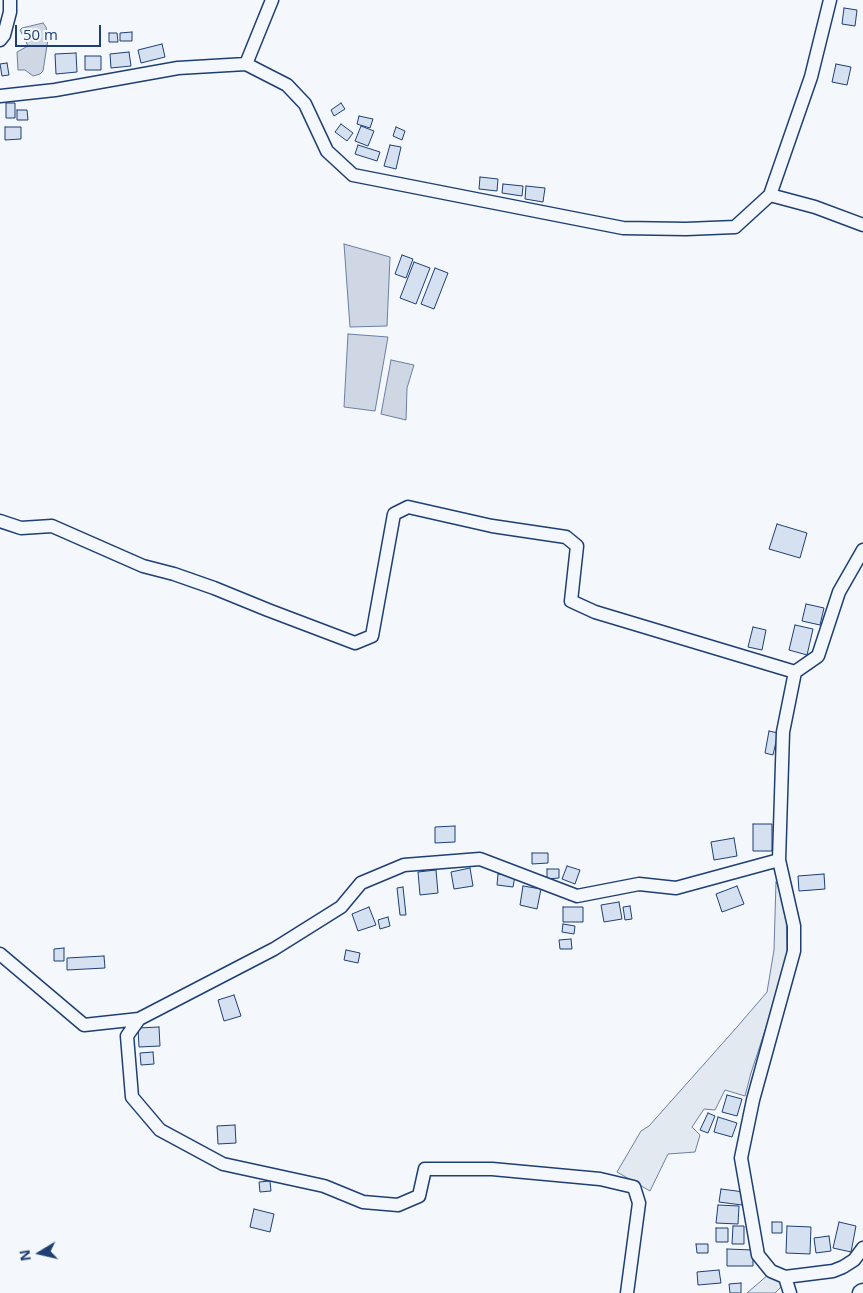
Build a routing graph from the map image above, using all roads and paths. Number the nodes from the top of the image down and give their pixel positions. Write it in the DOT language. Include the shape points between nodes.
graph roads {
  1 [pos="10,0"];
  2 [pos="272,0"];
  3 [pos="830,0"];
  4 [pos="0,40"];
  5 [pos="246,64"];
  6 [pos="0,96"];
  7 [pos="770,195"];
  8 [pos="863,225"];
  9 [pos="0,520"];
  10 [pos="863,550"];
  11 [pos="795,672"];
  12 [pos="779,860"];
  13 [pos="0,954"];
  14 [pos="139,1019"];
  15 [pos="863,1248"];
  16 [pos="785,1277"];
  17 [pos="627,1293"];
  18 [pos="790,1293"];
  1 -- 4 [label="street" via="10,12"];
  2 -- 5 [label="street"];
  3 -- 7 [label="street" via="811,77"];
  5 -- 6 [label="street" via="178,68 55,90"];
  5 -- 7 [label="street" via="287,85 305,104 327,151 353,175 623,228 735,227"];
  7 -- 8 [label="street"];
  9 -- 11 [label="street" via="21,528 52,526 143,566 214,588 356,643 372,636 394,514 408,507 492,526 566,537 577,546 571,601 595,612"];
  10 -- 11 [label="street" via="839,592 818,656"];
  11 -- 12 [label="street" via="783,732"];
  12 -- 14 [label="street" via="676,888 639,884 577,896 480,859 404,865 361,883 341,906 274,949"];
  12 -- 16 [label="street" via="794,926 794,951 740,1158 758,1255 771,1271"];
  13 -- 14 [label="street" via="84,1025"];
  14 -- 17 [label="street" via="127,1036 132,1097 160,1130 223,1164 324,1186 363,1202 398,1205 419,1196 425,1169 492,1169 600,1179 634,1187 639,1203"];
  15 -- 16 [label="street" via="844,1267"];
  16 -- 18 [label="street"];
}
